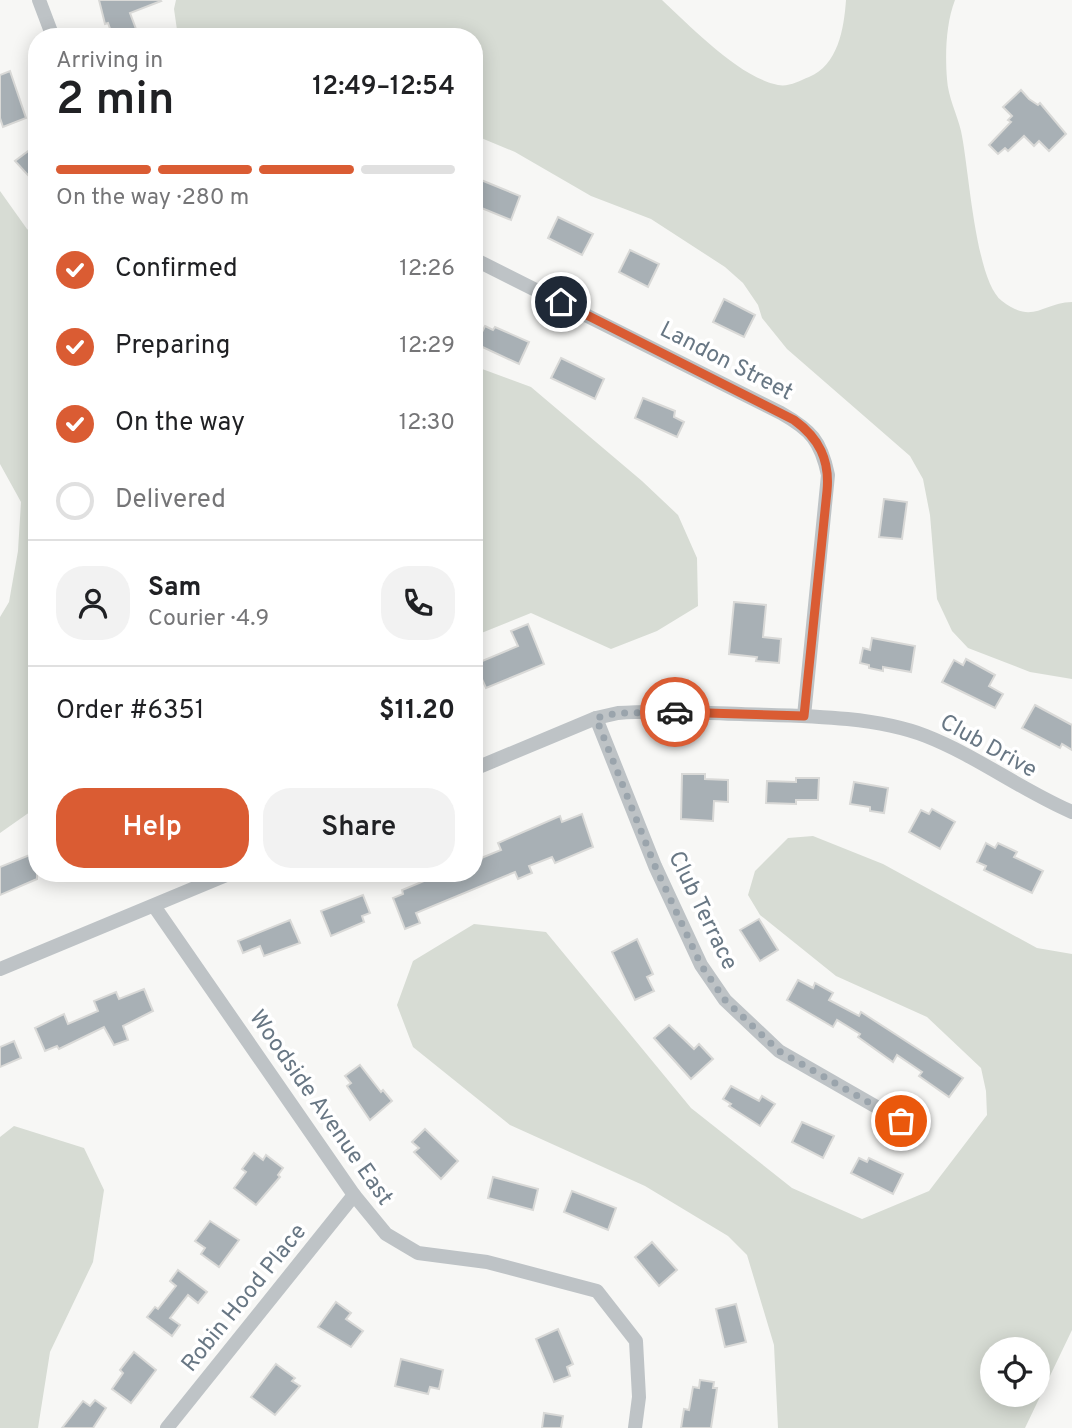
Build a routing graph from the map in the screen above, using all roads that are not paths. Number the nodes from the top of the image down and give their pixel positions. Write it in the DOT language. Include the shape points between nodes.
graph roads {
  1 [pos="39,0"];
  2 [pos="50,28"];
  3 [pos="483,264"];
  4 [pos="804,716"];
  5 [pos="596,718"];
  6 [pos="483,765"];
  7 [pos="1072,812"];
  8 [pos="210,882"];
  9 [pos="154,906"];
  10 [pos="0,969"];
  11 [pos="901,1121"];
  12 [pos="354,1195"];
  13 [pos="167,1428"];
  14 [pos="635,1428"];
  1 -- 2 [label="street"];
  3 -- 4 [label="street, Landon Street" via="781,413 807,429 819,443 828,475"];
  4 -- 5 [label="street, Club Drive" via="641,711"];
  4 -- 7 [label="street, Club Drive" via="886,725 924,735"];
  5 -- 6 [label="street, Club Drive"];
  5 -- 11 [label="street, Club Terrace" via="661,878 701,965 725,1000 779,1051"];
  8 -- 9 [label="street"];
  9 -- 10 [label="street"];
  9 -- 12 [label="street, Woodside Avenue East"];
  12 -- 13 [label="street, Robin Hood Place"];
  12 -- 14 [label="street, Woodside Avenue East" via="386,1234 418,1253 487,1262 597,1291 636,1341 639,1397"];
}
